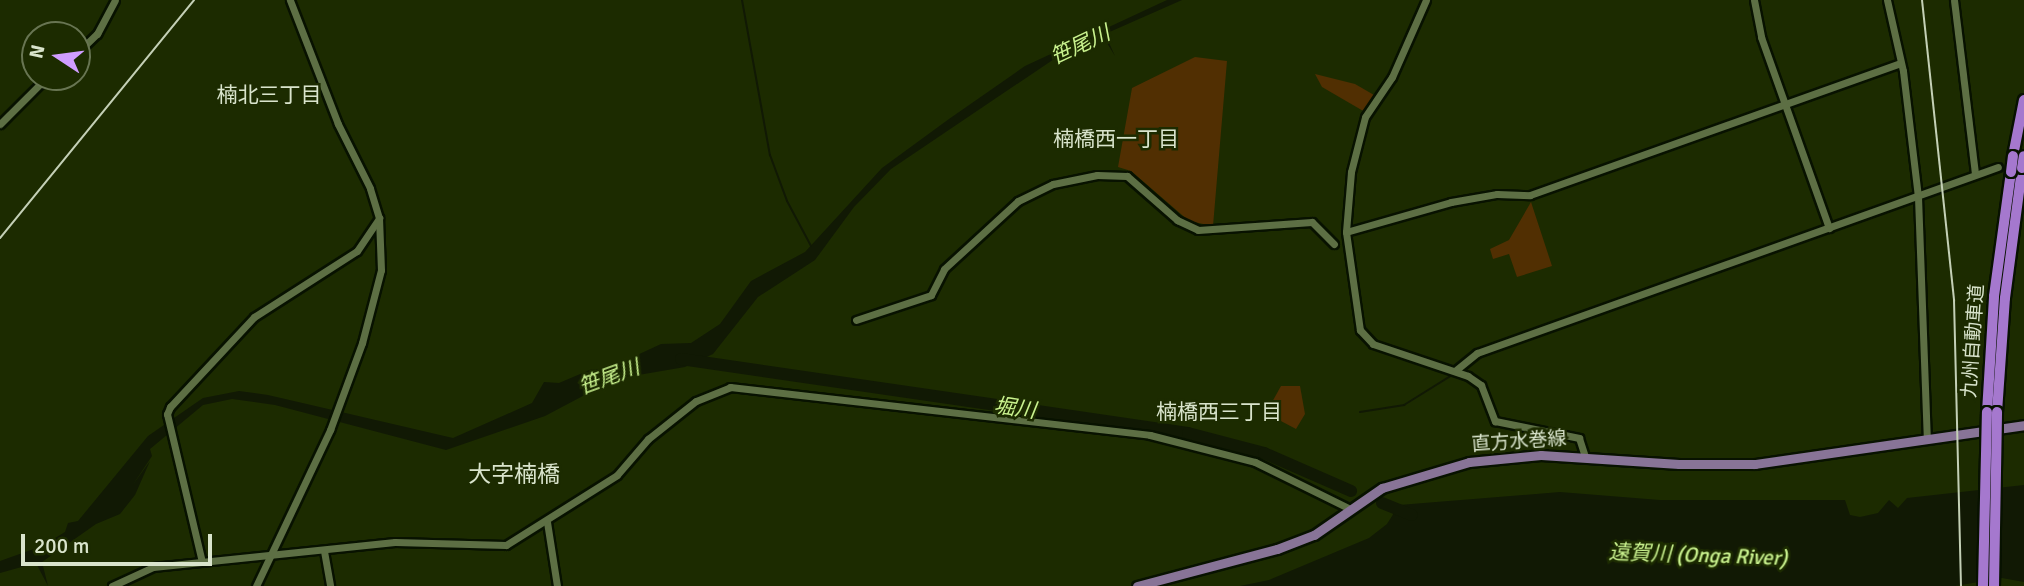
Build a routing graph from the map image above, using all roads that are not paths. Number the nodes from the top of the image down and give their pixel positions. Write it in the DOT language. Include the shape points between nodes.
graph roads {
  1 [pos="116,0"];
  2 [pos="290,0"];
  3 [pos="1426,0"];
  4 [pos="1754,0"];
  5 [pos="1887,0"];
  6 [pos="1954,0"];
  7 [pos="91,40"];
  8 [pos="1900,63"];
  9 [pos="33,91"];
  10 [pos="2024,100"];
  11 [pos="1784,104"];
  12 [pos="0,124"];
  13 [pos="2019,156"];
  14 [pos="1998,167"];
  15 [pos="2022,168"];
  16 [pos="1975,174"];
  17 [pos="1918,199"];
  18 [pos="379,218"];
  19 [pos="1829,228"];
  20 [pos="1346,232"];
  21 [pos="1334,244"];
  22 [pos="856,320"];
  23 [pos="1456,370"];
  24 [pos="1992,412"];
  25 [pos="2024,425"];
  26 [pos="1927,438"];
  27 [pos="1585,456"];
  28 [pos="1350,509"];
  29 [pos="547,522"];
  30 [pos="324,551"];
  31 [pos="273,557"];
  32 [pos="201,562"];
  33 [pos="112,586"];
  34 [pos="256,586"];
  35 [pos="330,586"];
  36 [pos="557,586"];
  37 [pos="1137,586"];
  38 [pos="1983,586"];
  39 [pos="1994,586"];
  1 -- 7 [label="street"];
  2 -- 18 [label="street"];
  3 -- 20 [label="street" via="1392,77 1365,117 1351,172"];
  4 -- 11 [label="street" via="1757,25"];
  5 -- 8 [label="street"];
  6 -- 16 [label="street"];
  8 -- 11 [label="street"];
  8 -- 17 [label="street"];
  9 -- 12 [label="street"];
  10 -- 13 [label="highway, 九州自動車道"];
  11 -- 19 [label="street"];
  11 -- 20 [label="street" via="1530,195 1497,194 1441,204"];
  13 -- 15 [label="highway, 九州自動車道, bridge"];
  13 -- 24 [label="highway, 九州自動車道, bridge" via="2011,172 1994,296"];
  14 -- 16 [label="street"];
  15 -- 24 [label="highway, 九州自動車道"];
  16 -- 17 [label="street"];
  17 -- 19 [label="street"];
  17 -- 26 [label="street"];
  18 -- 31 [label="street" via="381,270 362,343"];
  18 -- 32 [label="street" via="357,251 254,317 167,414"];
  19 -- 23 [label="street" via="1477,353"];
  20 -- 23 [label="street" via="1354,304 1366,339"];
  21 -- 22 [label="street" via="1312,222 1198,230 1177,220 1127,176 1097,175 1054,184 1018,201 944,269 931,295"];
  23 -- 27 [label="street" via="1480,386 1495,421 1579,438"];
  24 -- 38 [label="highway, 九州自動車道, bridge"];
  24 -- 39 [label="highway, 九州自動車道, bridge"];
  25 -- 26 [label="main road, 直方水巻線"];
  26 -- 27 [label="main road, 直方水巻線" via="1721,466"];
  27 -- 28 [label="main road, 直方水巻線" via="1501,457 1436,469 1382,488"];
  28 -- 29 [label="street" via="1255,461 1150,435 1065,429 730,387 696,401 648,439 617,475"];
  28 -- 37 [label="main road, 直方水巻線" via="1314,535 1277,549"];
  29 -- 30 [label="street" via="506,545 395,542"];
  29 -- 36 [label="street"];
  30 -- 31 [label="street"];
  30 -- 35 [label="street"];
  31 -- 32 [label="street"];
  31 -- 34 [label="street"];
  32 -- 33 [label="street" via="153,567"];
}
